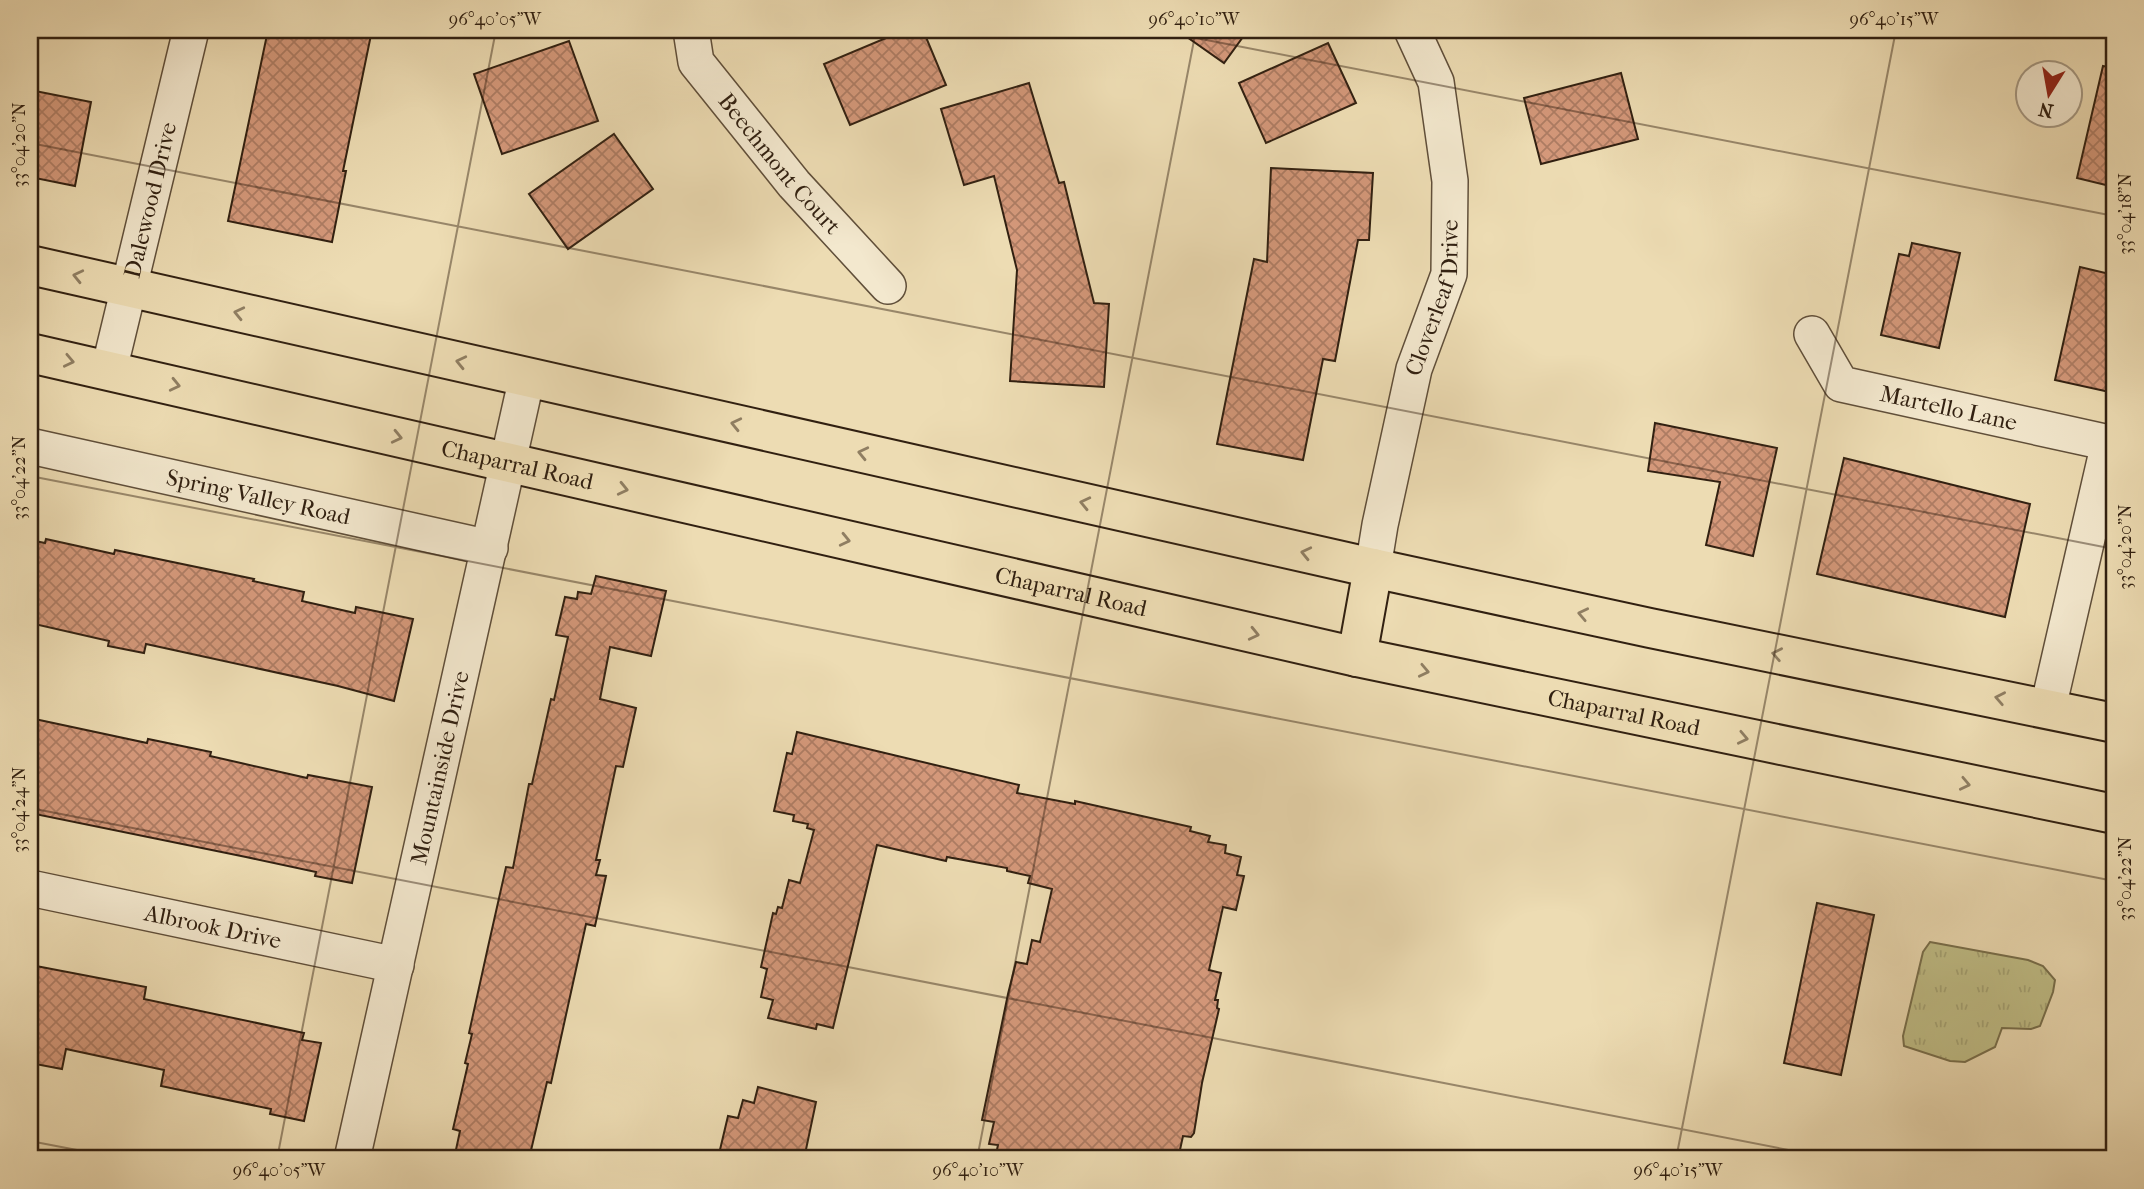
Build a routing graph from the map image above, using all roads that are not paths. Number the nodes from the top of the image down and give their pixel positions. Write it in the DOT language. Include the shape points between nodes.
graph roads {
  1 [pos="191,30"];
  2 [pos="691,30"];
  3 [pos="1412,30"];
  4 [pos="30,265"];
  5 [pos="888,286"];
  6 [pos="127,288"];
  7 [pos="1812,334"];
  8 [pos="30,353"];
  9 [pos="108,370"];
  10 [pos="527,377"];
  11 [pos="2112,443"];
  12 [pos="30,446"];
  13 [pos="509,463"];
  14 [pos="489,548"];
  15 [pos="1373,568"];
  16 [pos="1357,657"];
  17 [pos="2048,708"];
  18 [pos="2114,723"];
  19 [pos="2114,814"];
  20 [pos="30,888"];
  21 [pos="396,965"];
  22 [pos="352,1159"];
  1 -- 6 [label="street, Dalewood Drive"];
  2 -- 5 [label="street, Beechmont Court" via="696,62 794,184"];
  3 -- 15 [label="street, Cloverleaf Drive" via="1436,82 1450,181 1449,274 1414,369"];
  6 -- 4 [label="main road, one-way"];
  6 -- 9 [label="street, Dalewood Drive"];
  10 -- 6 [label="main road, one-way"];
  7 -- 11 [label="street, Martello Lane" via="1840,384"];
  8 -- 9 [label="main road, Chaparral Road, one-way"];
  9 -- 13 [label="main road, Chaparral Road, one-way"];
  10 -- 13 [label="street, Mountainside Drive"];
  15 -- 10 [label="main road, one-way"];
  11 -- 17 [label="street"];
  12 -- 14 [label="street, Spring Valley Road"];
  13 -- 14 [label="street, Mountainside Drive"];
  13 -- 16 [label="main road, Chaparral Road, one-way"];
  14 -- 21 [label="street, Mountainside Drive"];
  15 -- 16 [label="main road"];
  17 -- 15 [label="main road, one-way"];
  16 -- 19 [label="main road, Chaparral Road, one-way"];
  17 -- 18 [label="main road"];
  20 -- 21 [label="street, Albrook Drive"];
  21 -- 22 [label="street, Mountainside Drive"];
}
